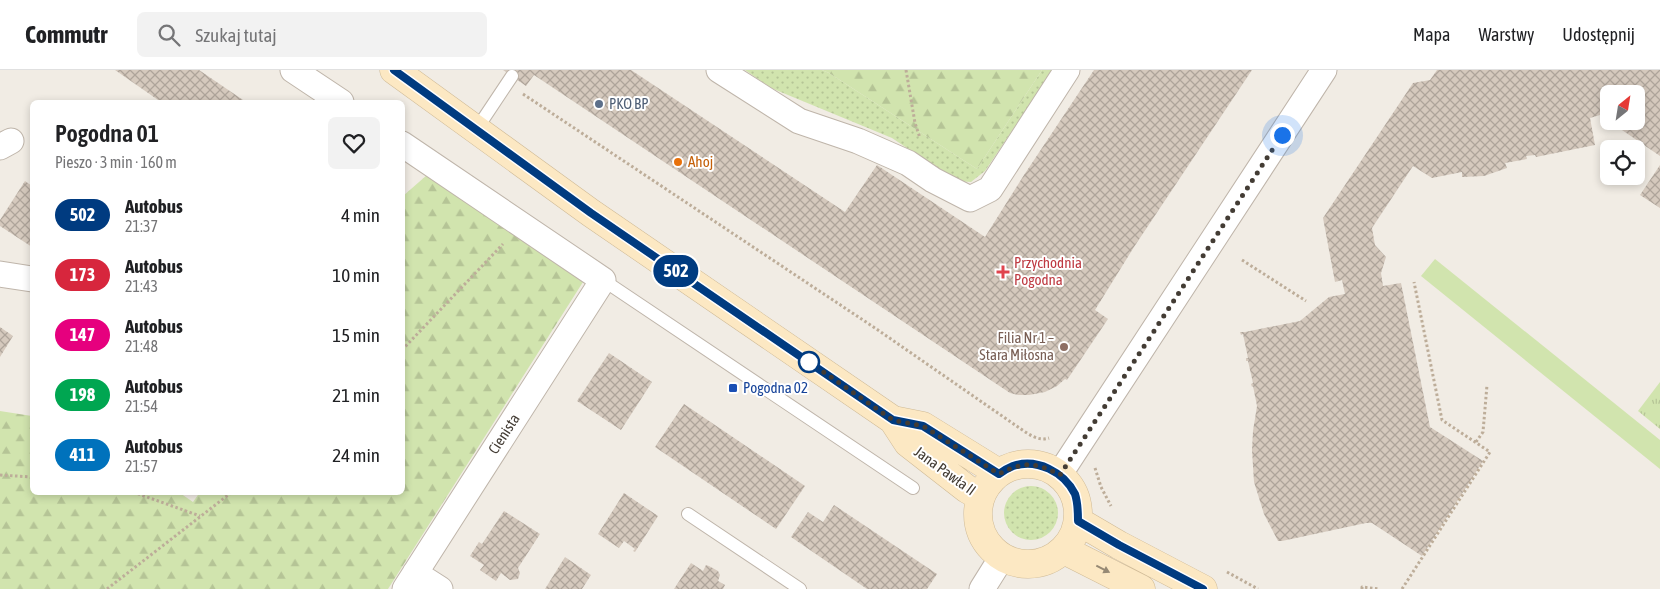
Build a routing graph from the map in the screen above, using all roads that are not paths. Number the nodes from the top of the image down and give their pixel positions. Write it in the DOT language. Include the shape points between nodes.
graph roads {
  1 [pos="293,70"];
  2 [pos="394,70"];
  3 [pos="719,70"];
  4 [pos="1067,70"];
  5 [pos="1324,70"];
  6 [pos="510,80"];
  7 [pos="338,100"];
  8 [pos="476,130"];
  9 [pos="405,146"];
  10 [pos="0,274"];
  11 [pos="30,279"];
  12 [pos="603,280"];
  13 [pos="893,420"];
  14 [pos="999,474"];
  15 [pos="1060,475"];
  16 [pos="913,488"];
  17 [pos="981,498"];
  18 [pos="688,514"];
  19 [pos="1078,521"];
  20 [pos="1064,550"];
  21 [pos="1002,557"];
  22 [pos="410,581"];
  23 [pos="440,589"];
  24 [pos="800,589"];
  25 [pos="982,589"];
  26 [pos="1141,589"];
  27 [pos="1203,589"];
  1 -- 7 [label="street"];
  2 -- 8 [label="street, Jana Pawła II"];
  3 -- 4 [label="street" via="799,122 866,144 908,163 970,199 990,189"];
  5 -- 15 [label="street"];
  6 -- 8 [label="lane"];
  8 -- 13 [label="street, Jana Pawła II"];
  9 -- 12 [label="street"];
  10 -- 11 [label="street"];
  12 -- 16 [label="lane"];
  12 -- 22 [label="street, Cienista"];
  13 -- 14 [label="street, Jana Pawła II" via="923,426"];
  13 -- 17 [label="street, Jana Pawła II" via="908,444"];
  14 -- 15 [label="street" via="1013,466 1029,464 1045,467"];
  14 -- 17 [label="street" via="988,484"];
  15 -- 19 [label="street" via="1075,495"];
  17 -- 21 [label="street" via="979,525 991,548"];
  18 -- 24 [label="lane"];
  19 -- 20 [label="street" via="1074,536"];
  19 -- 27 [label="street"];
  20 -- 21 [label="street" via="1041,563 1014,563"];
  20 -- 26 [label="street, one-way"];
  21 -- 25 [label="street"];
  22 -- 23 [label="street"];
}
